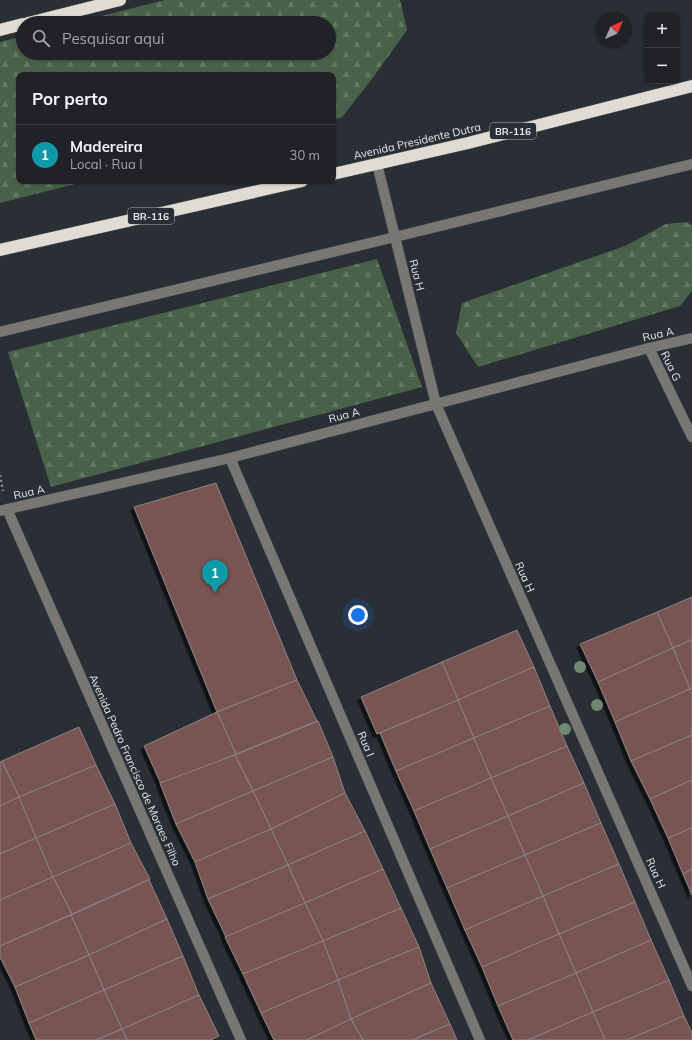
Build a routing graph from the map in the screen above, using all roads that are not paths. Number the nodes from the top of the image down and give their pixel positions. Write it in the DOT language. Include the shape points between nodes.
graph roads {
  1 [pos="120,0"];
  2 [pos="56,16"];
  3 [pos="16,26"];
  4 [pos="0,30"];
  5 [pos="692,86"];
  6 [pos="377,164"];
  7 [pos="692,164"];
  8 [pos="336,173"];
  9 [pos="289,184"];
  10 [pos="396,237"];
  11 [pos="0,250"];
  12 [pos="0,332"];
  13 [pos="692,338"];
  14 [pos="649,348"];
  15 [pos="436,404"];
  16 [pos="692,436"];
  17 [pos="230,458"];
  18 [pos="4,510"];
  19 [pos="692,986"];
  20 [pos="241,1040"];
  21 [pos="480,1040"];
  1 -- 2 [label="highway"];
  3 -- 4 [label="highway"];
  5 -- 6 [label="highway, Avenida Presidente Dutra / BR-116"];
  6 -- 8 [label="highway, Avenida Presidente Dutra / BR-116"];
  6 -- 10 [label="street, Rua H"];
  7 -- 10 [label="street"];
  9 -- 11 [label="highway, BR-116"];
  10 -- 12 [label="street"];
  10 -- 15 [label="street, Rua H"];
  13 -- 14 [label="street, Rua A"];
  14 -- 15 [label="street, Rua A"];
  14 -- 16 [label="street, Rua G"];
  15 -- 17 [label="street, Rua A"];
  15 -- 19 [label="street, Rua H"];
  17 -- 18 [label="street, Rua A"];
  17 -- 21 [label="street, Rua I"];
  18 -- 20 [label="street, Avenida Pedro Francisco de Moraes Filho"];
}
